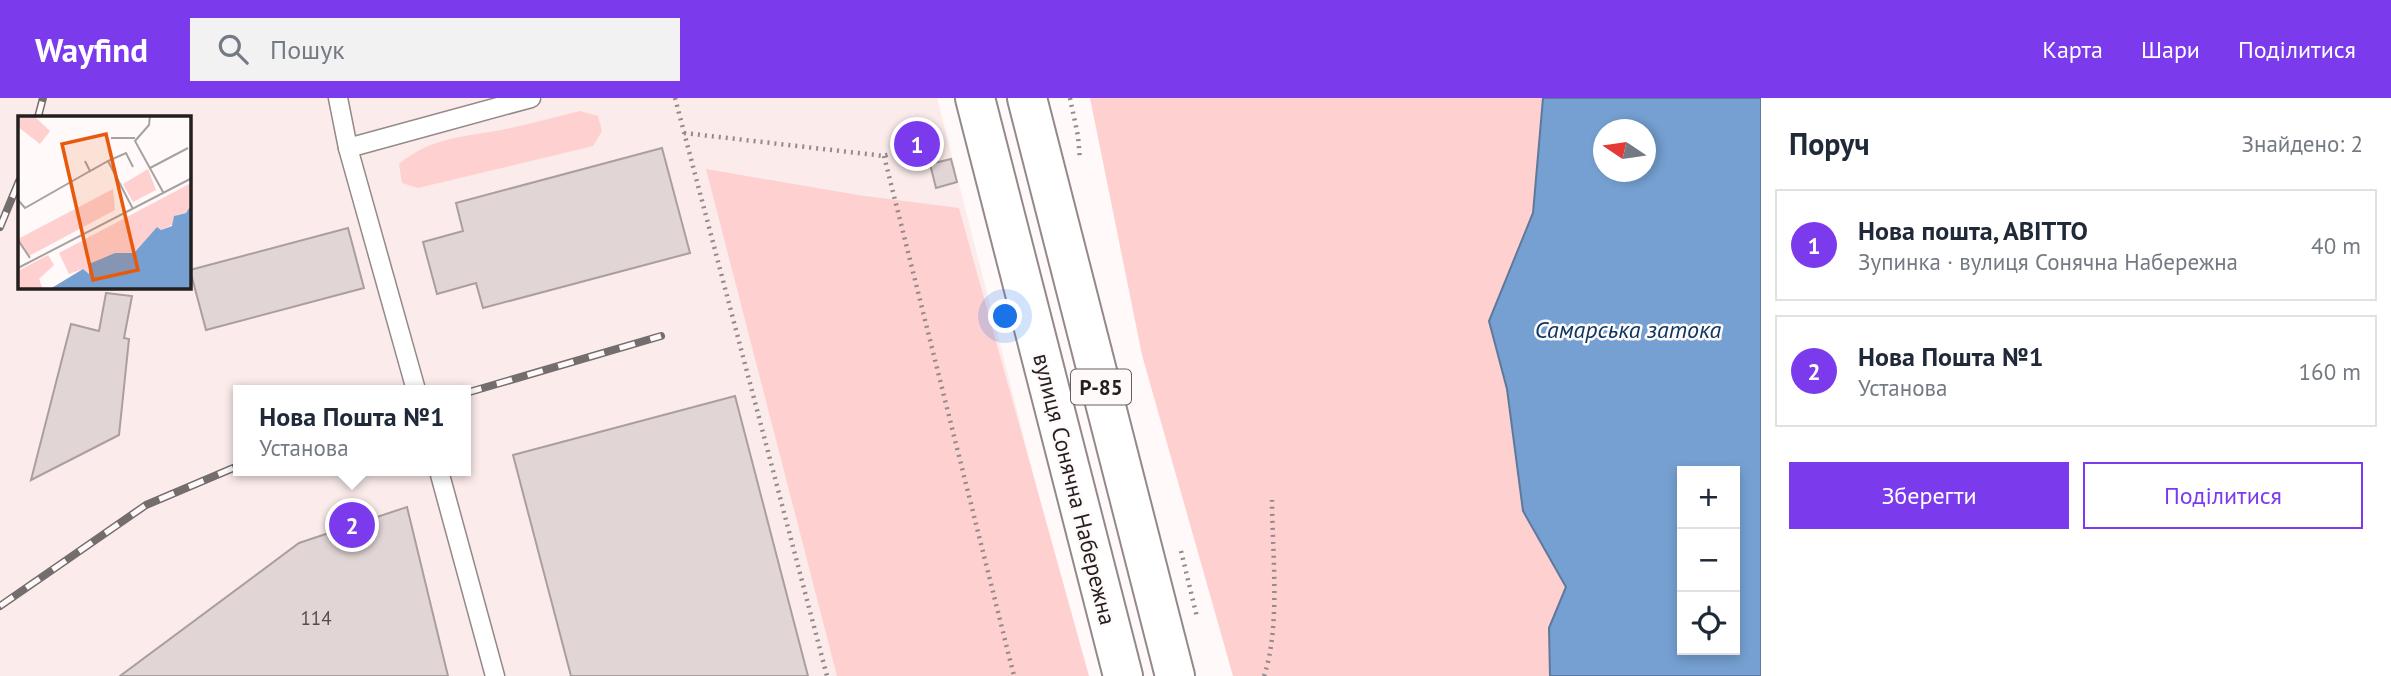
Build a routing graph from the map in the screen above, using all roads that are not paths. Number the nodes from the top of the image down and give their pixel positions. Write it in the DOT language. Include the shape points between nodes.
graph roads {
  1 [pos="338,98"];
  2 [pos="531,98"];
  3 [pos="975,98"];
  4 [pos="1027,98"];
  5 [pos="348,148"];
  6 [pos="415,385"];
  7 [pos="440,476"];
  8 [pos="495,676"];
  9 [pos="1123,676"];
  10 [pos="1175,676"];
  1 -- 5 [label="lane"];
  2 -- 5 [label="lane"];
  3 -- 9 [label="main road, вулиця Сонячна Набережна / Р-85"];
  4 -- 10 [label="main road, Р-85"];
  5 -- 6 [label="lane"];
  7 -- 8 [label="lane"];
}
